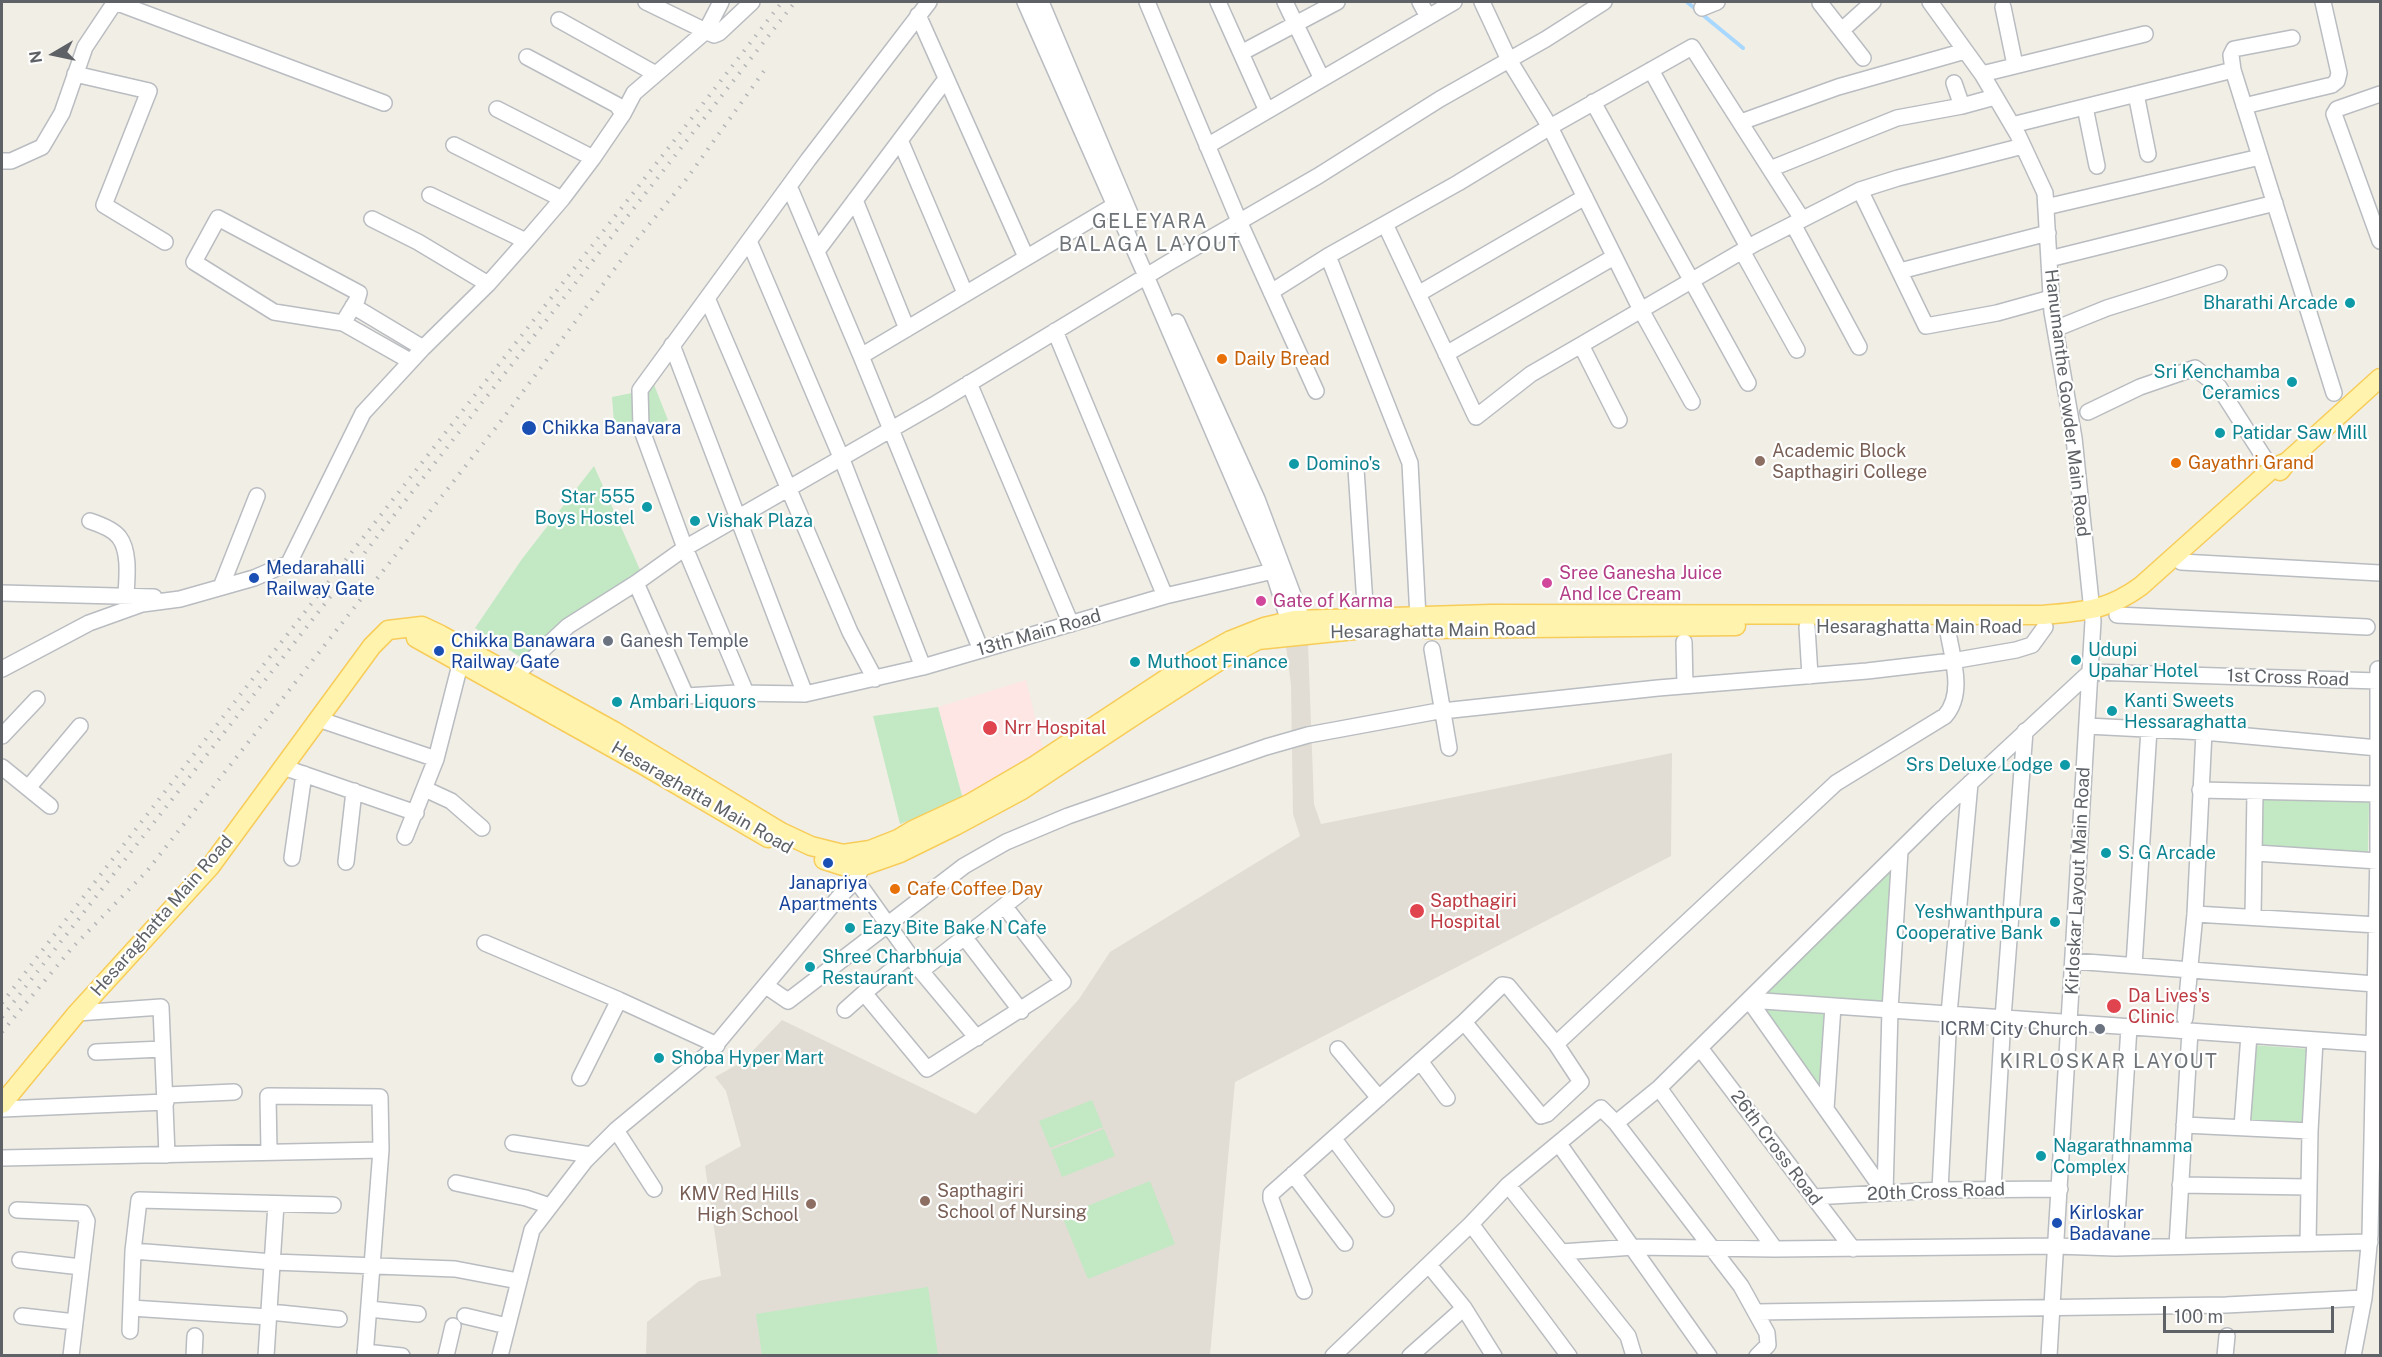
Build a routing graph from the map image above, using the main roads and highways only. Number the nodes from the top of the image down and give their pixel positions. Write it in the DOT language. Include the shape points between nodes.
graph roads {
  1 [pos="2380,378"];
  2 [pos="2287,462"];
  3 [pos="2092,616"];
  4 [pos="2044,621"];
  5 [pos="1298,628"];
  6 [pos="2,1104"];
  1 -- 2 [label="main road"];
  2 -- 3 [label="main road" via="2273,468 2141,586"];
  2 -- 3 [label="main road" via="2136,603 2117,615"];
  3 -- 4 [label="main road"];
  4 -- 5 [label="main road, Hesaraghatta Main Road" via="1947,626"];
  4 -- 5 [label="main road, Hesaraghatta Main Road" via="1491,614 1366,618"];
  5 -- 6 [label="main road, Hesaraghatta Main Road" via="1264,627 1231,640 1034,766 969,804 913,830 863,865 781,832 614,730 509,681 462,655 422,626 388,630 372,646 210,867 77,1013"];
}
